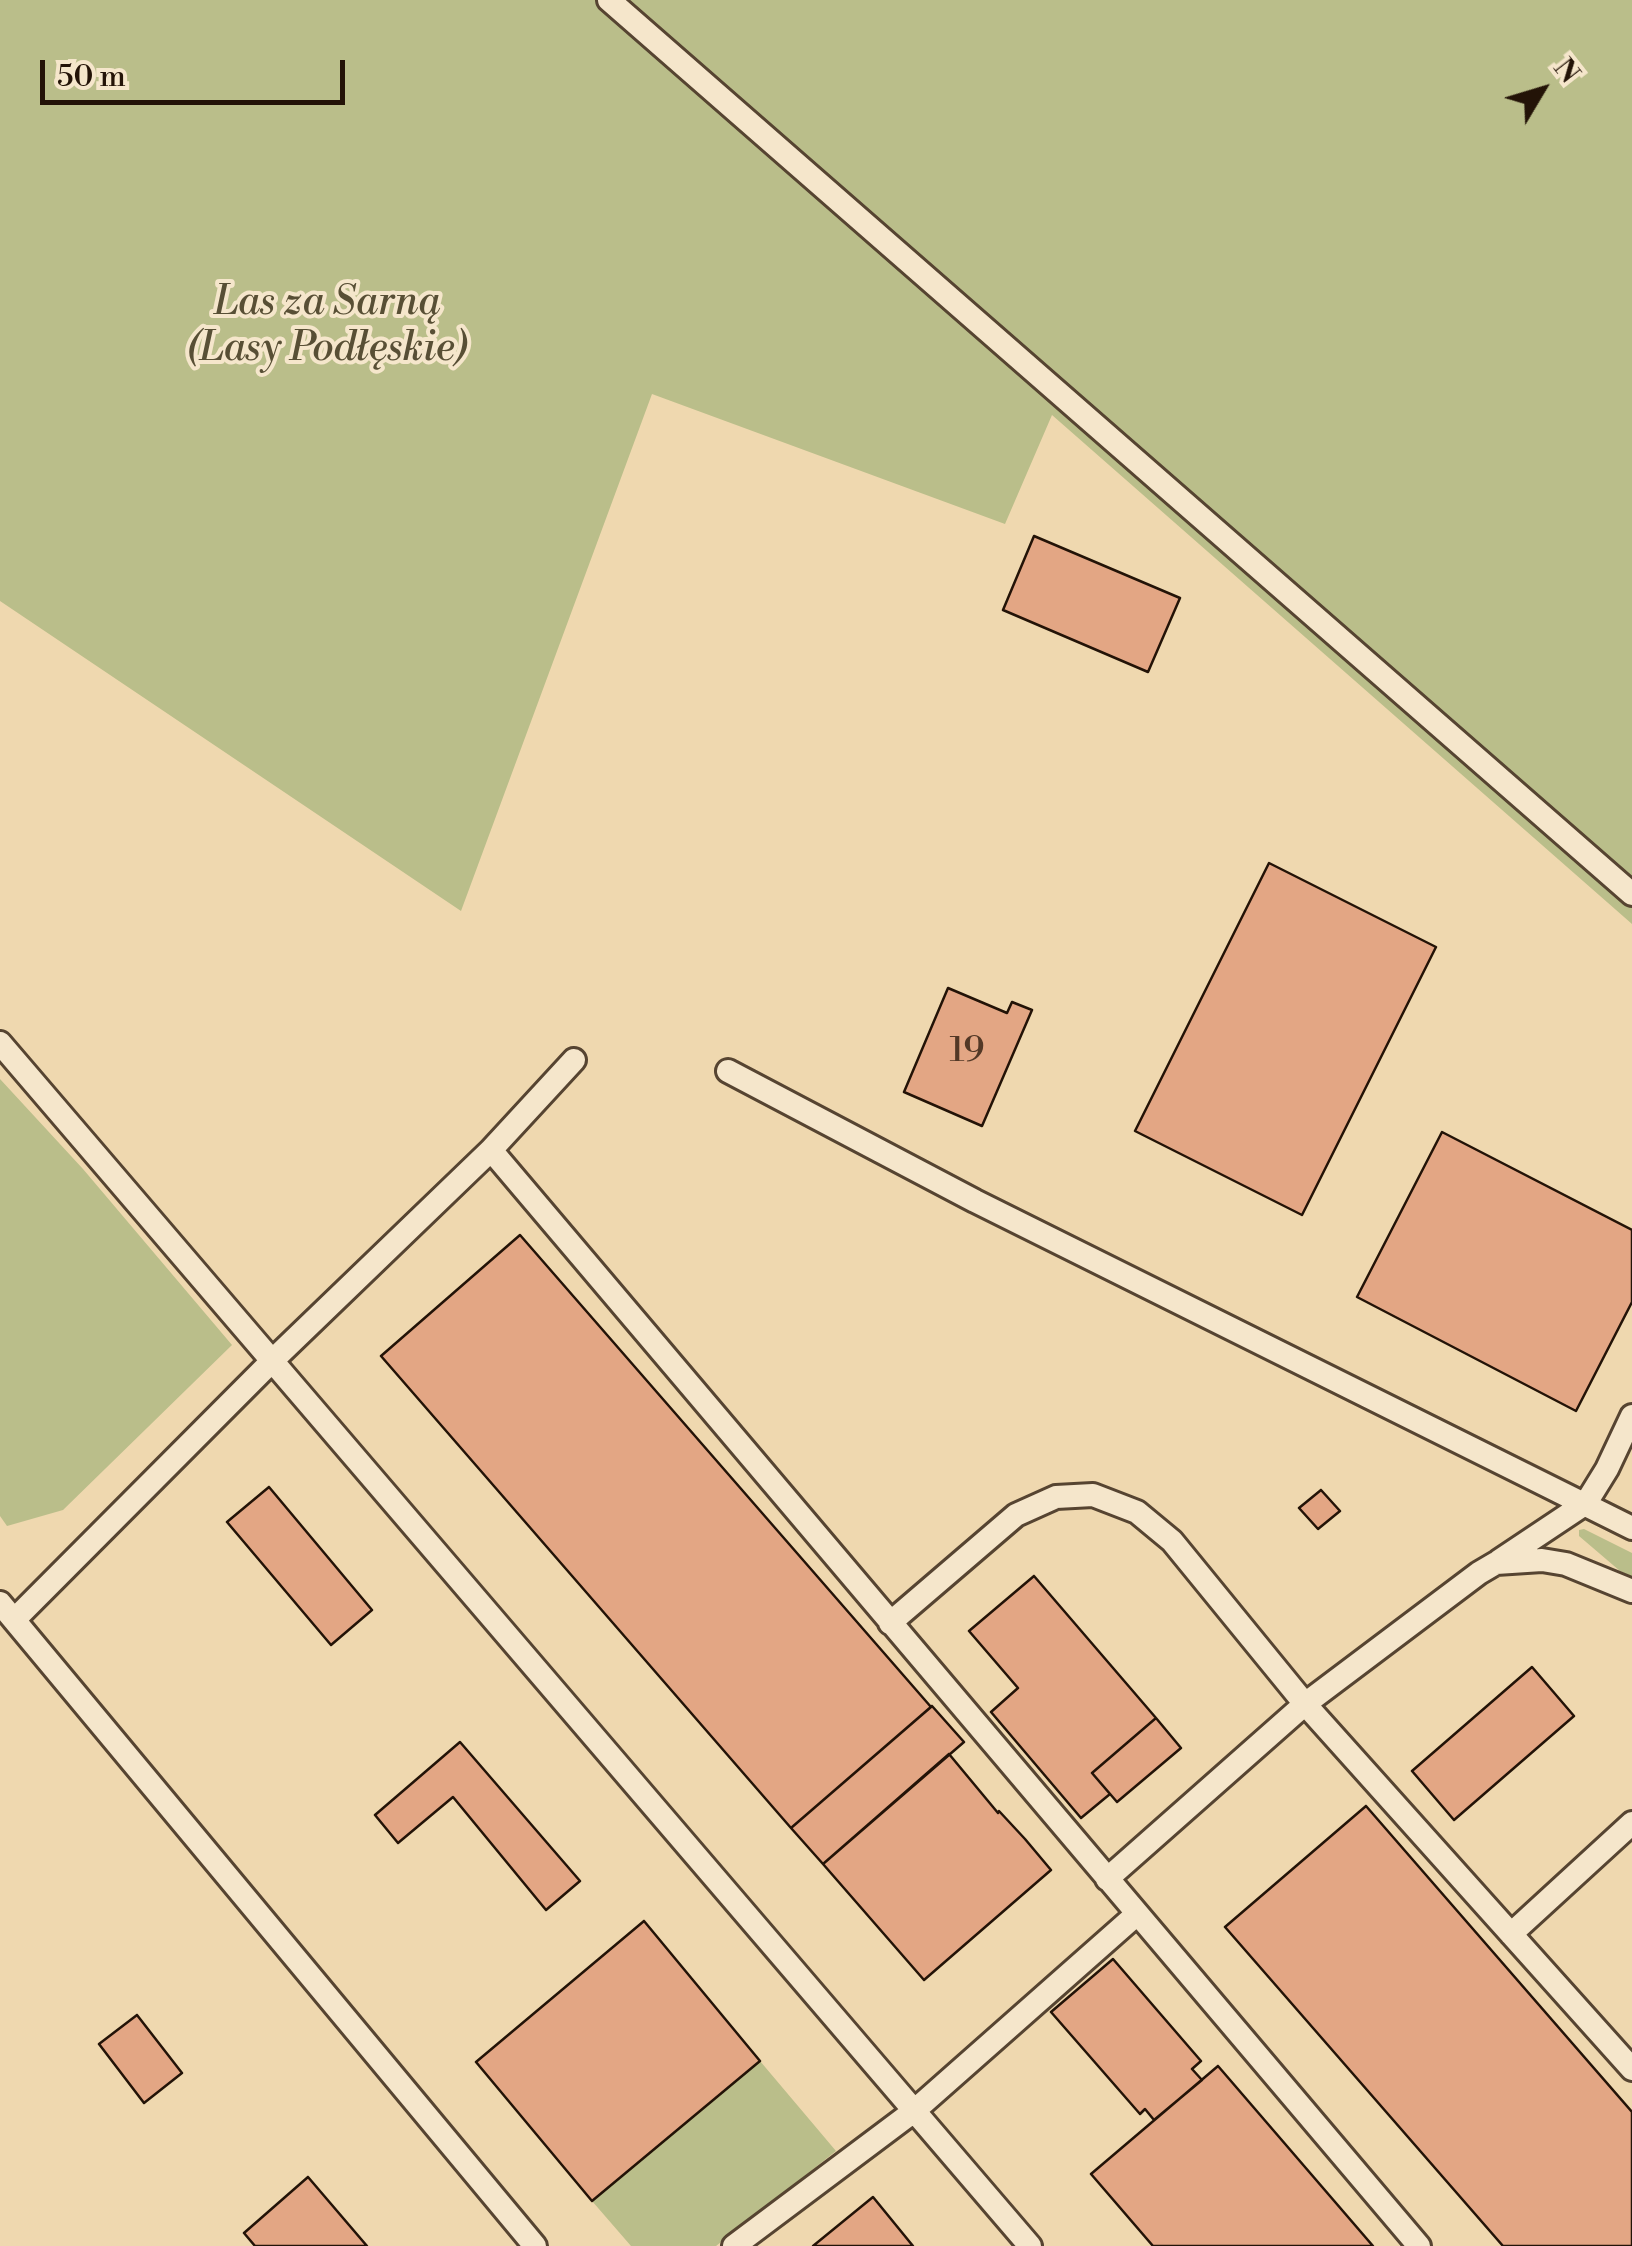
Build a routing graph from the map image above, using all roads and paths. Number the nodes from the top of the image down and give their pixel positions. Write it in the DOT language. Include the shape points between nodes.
graph roads {
  1 [pos="610,0"];
  2 [pos="1632,894"];
  3 [pos="0,1043"];
  4 [pos="574,1060"];
  5 [pos="728,1071"];
  6 [pos="491,1150"];
  7 [pos="272,1361"];
  8 [pos="1632,1416"];
  9 [pos="1586,1503"];
  10 [pos="1632,1528"];
  11 [pos="1496,1563"];
  12 [pos="1632,1592"];
  13 [pos="7,1612"];
  14 [pos="890,1623"];
  15 [pos="1306,1704"];
  16 [pos="1632,1822"];
  17 [pos="1107,1879"];
  18 [pos="1137,1914"];
  19 [pos="1511,1934"];
  20 [pos="1632,2069"];
  21 [pos="914,2111"];
  22 [pos="535,2246"];
  23 [pos="734,2246"];
  24 [pos="1030,2246"];
  25 [pos="1419,2246"];
  1 -- 2 [label="lane"];
  3 -- 7 [label="lane"];
  4 -- 6 [label="lane"];
  5 -- 9 [label="lane" via="974,1201"];
  6 -- 7 [label="lane"];
  6 -- 14 [label="lane"];
  7 -- 13 [label="lane"];
  7 -- 21 [label="lane"];
  8 -- 9 [label="lane"];
  9 -- 10 [label="lane"];
  9 -- 11 [label="lane"];
  11 -- 12 [label="lane" via="1566,1564"];
  11 -- 15 [label="lane"];
  13 -- 22 [label="lane"];
  14 -- 15 [label="lane" via="1016,1515 1056,1497 1093,1495 1137,1512 1172,1541"];
  14 -- 17 [label="lane"];
  15 -- 17 [label="lane"];
  15 -- 19 [label="lane"];
  16 -- 19 [label="lane"];
  17 -- 18 [label="lane"];
  18 -- 21 [label="lane"];
  18 -- 25 [label="lane"];
  19 -- 20 [label="lane"];
  21 -- 23 [label="lane"];
  21 -- 24 [label="lane"];
}
